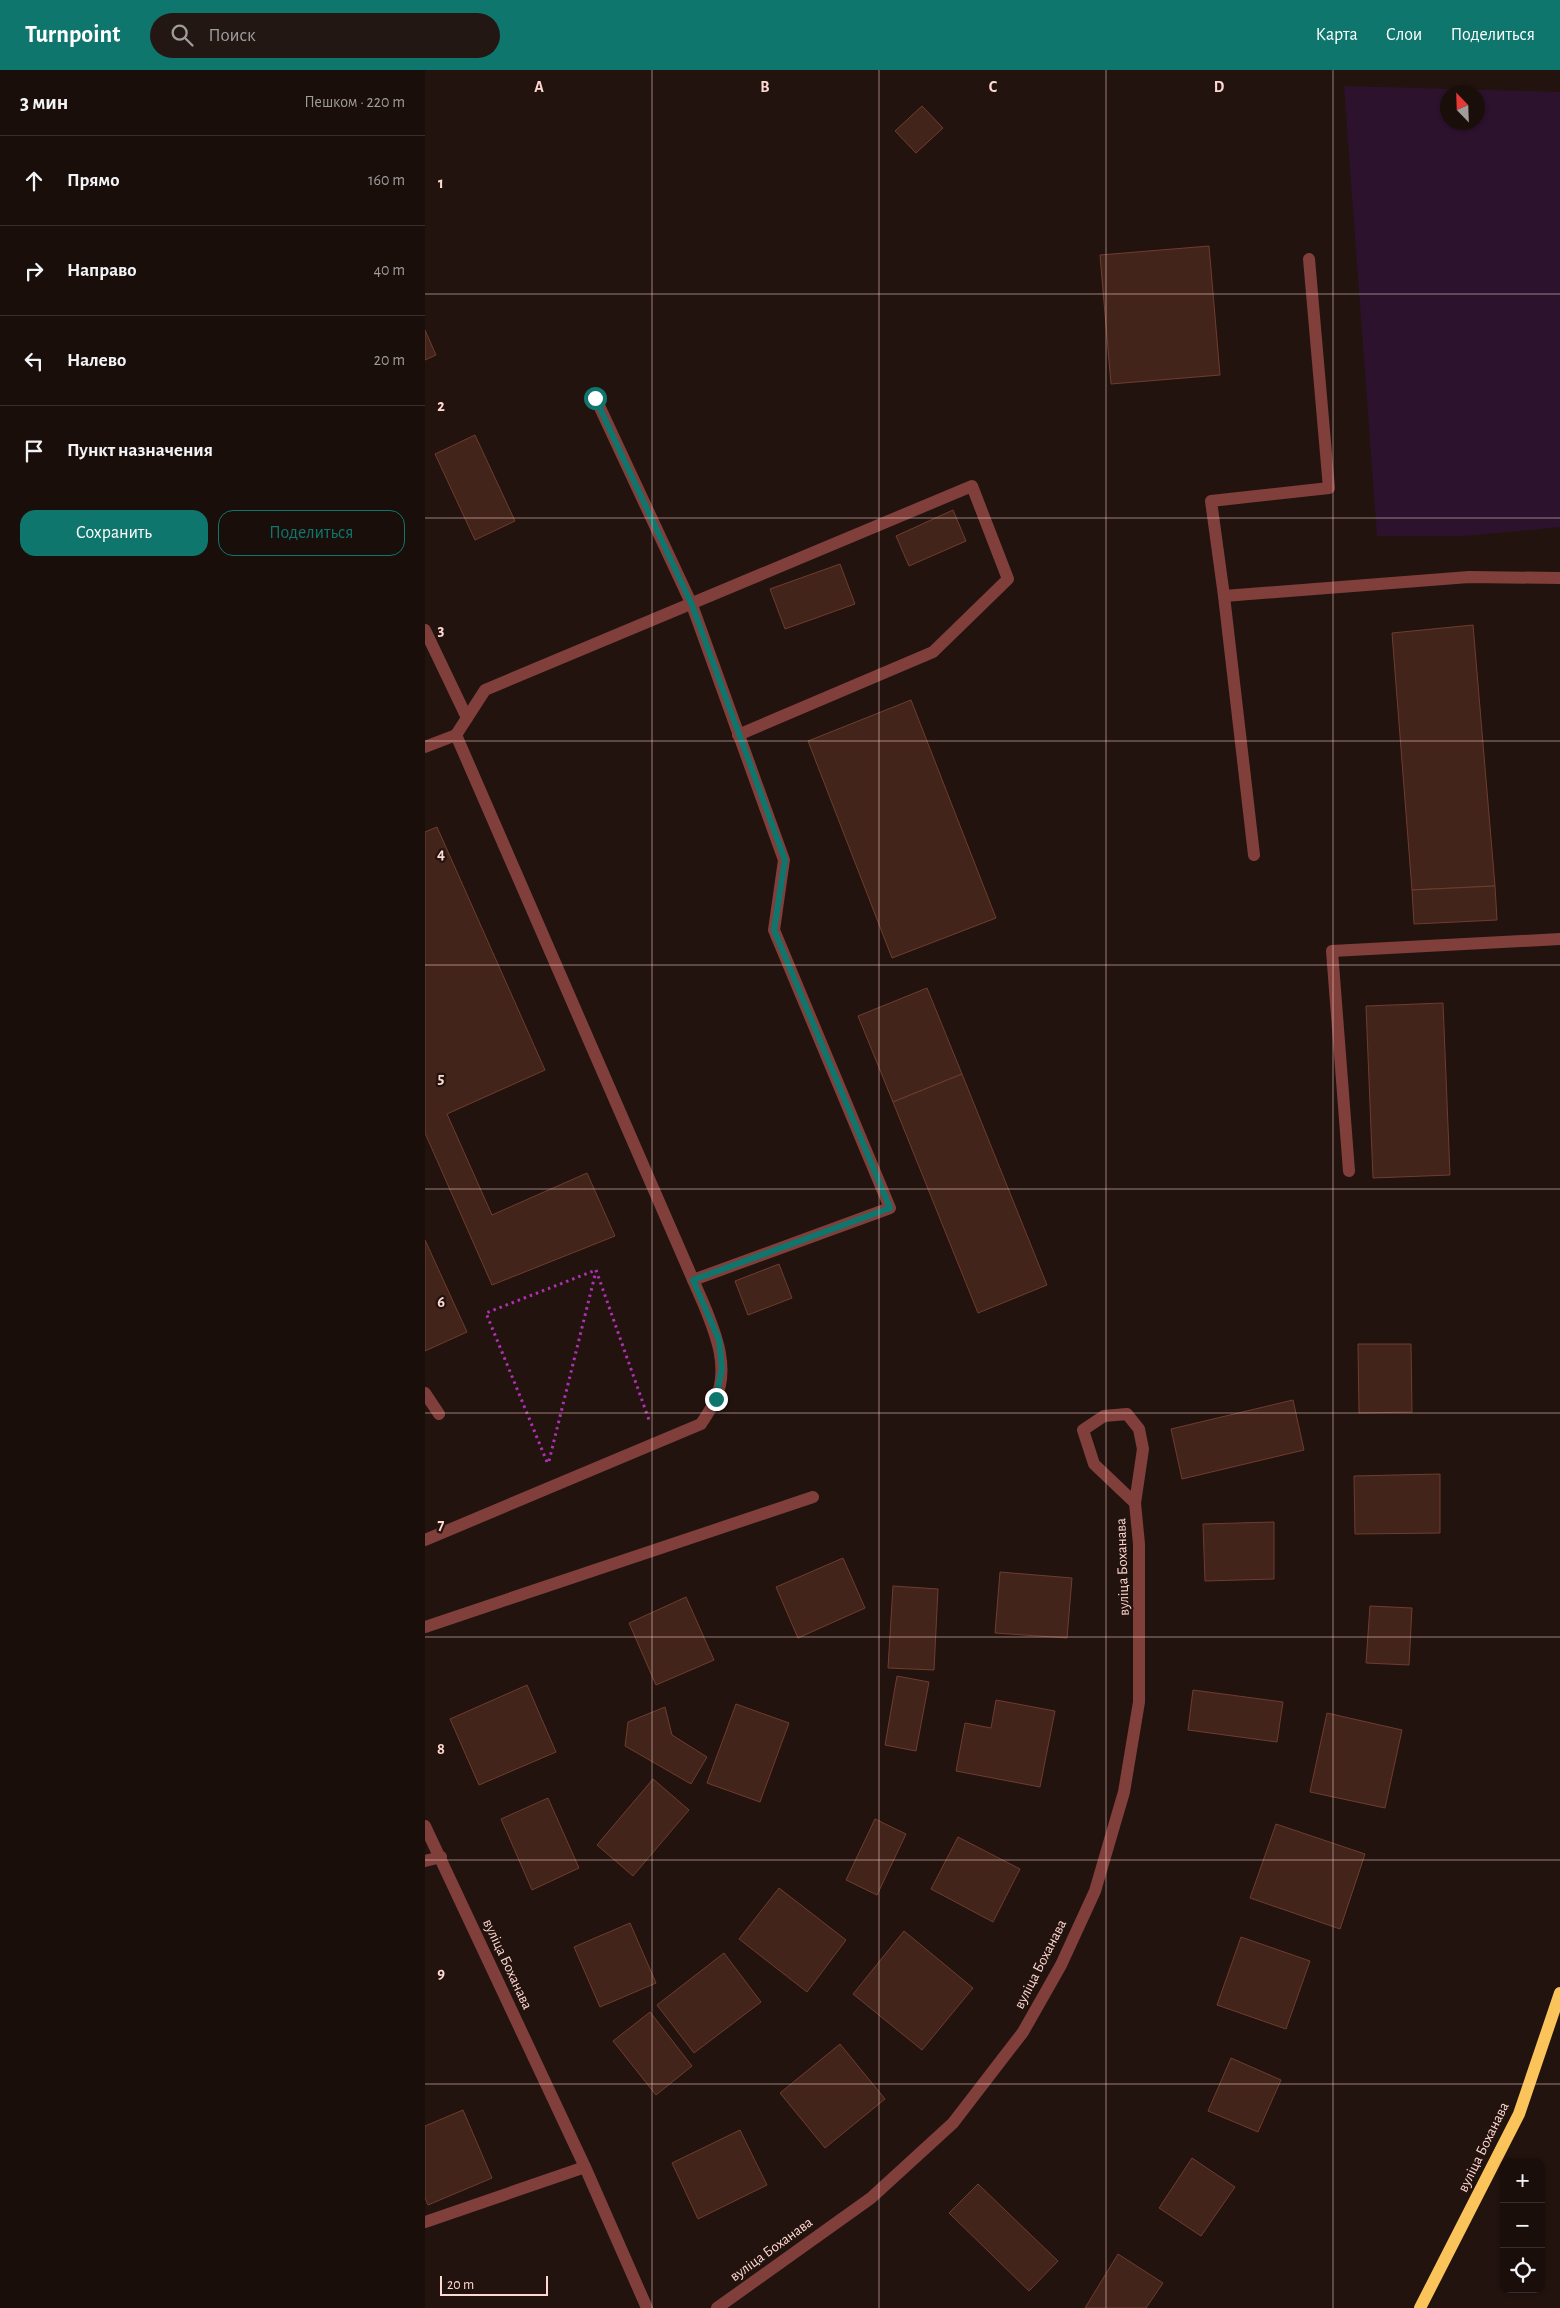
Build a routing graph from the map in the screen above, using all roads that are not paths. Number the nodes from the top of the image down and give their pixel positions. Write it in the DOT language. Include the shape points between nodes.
graph roads {
  1 [pos="1309,259"];
  2 [pos="595,398"];
  3 [pos="1560,578"];
  4 [pos="1224,596"];
  5 [pos="692,605"];
  6 [pos="425,630"];
  7 [pos="467,718"];
  8 [pos="738,735"];
  9 [pos="456,736"];
  10 [pos="425,747"];
  11 [pos="1254,856"];
  12 [pos="1560,938"];
  13 [pos="1349,1171"];
  14 [pos="693,1280"];
  15 [pos="425,1393"];
  16 [pos="439,1414"];
  17 [pos="813,1498"];
  18 [pos="1135,1503"];
  19 [pos="425,1540"];
  20 [pos="425,1626"];
  21 [pos="425,1826"];
  22 [pos="441,1857"];
  23 [pos="425,1861"];
  24 [pos="1560,1993"];
  25 [pos="585,2167"];
  26 [pos="425,2222"];
  27 [pos="647,2308"];
  28 [pos="717,2308"];
  29 [pos="1420,2308"];
  1 -- 4 [label="street" via="1329,488 1211,500"];
  2 -- 5 [label="street"];
  3 -- 4 [label="street" via="1469,577"];
  4 -- 11 [label="street"];
  5 -- 7 [label="street" via="485,690"];
  5 -- 8 [label="street"];
  5 -- 8 [label="street" via="972,486 1008,580 933,652"];
  6 -- 7 [label="street"];
  7 -- 9 [label="street"];
  8 -- 14 [label="street" via="785,860 774,930 890,1208"];
  9 -- 10 [label="street"];
  9 -- 14 [label="street"];
  12 -- 13 [label="street" via="1332,951"];
  14 -- 19 [label="street" via="719,1340 722,1368 716,1399 701,1424"];
  15 -- 16 [label="street"];
  17 -- 20 [label="street"];
  18 -- 18 [label="street, вуліца Боханава" via="1143,1449 1139,1429 1127,1414 1105,1416 1083,1430 1094,1464"];
  18 -- 28 [label="street, вуліца Боханава" via="1139,1554 1139,1702 1124,1792 1097,1882 1061,1965 1023,2032 953,2123 871,2198"];
  21 -- 22 [label="street, вуліца Боханава"];
  22 -- 23 [label="street"];
  22 -- 25 [label="street, вуліца Боханава"];
  24 -- 29 [label="main road, вуліца Боханава" via="1519,2114"];
  25 -- 26 [label="street"];
  25 -- 27 [label="street, вуліца Боханава"];
}
